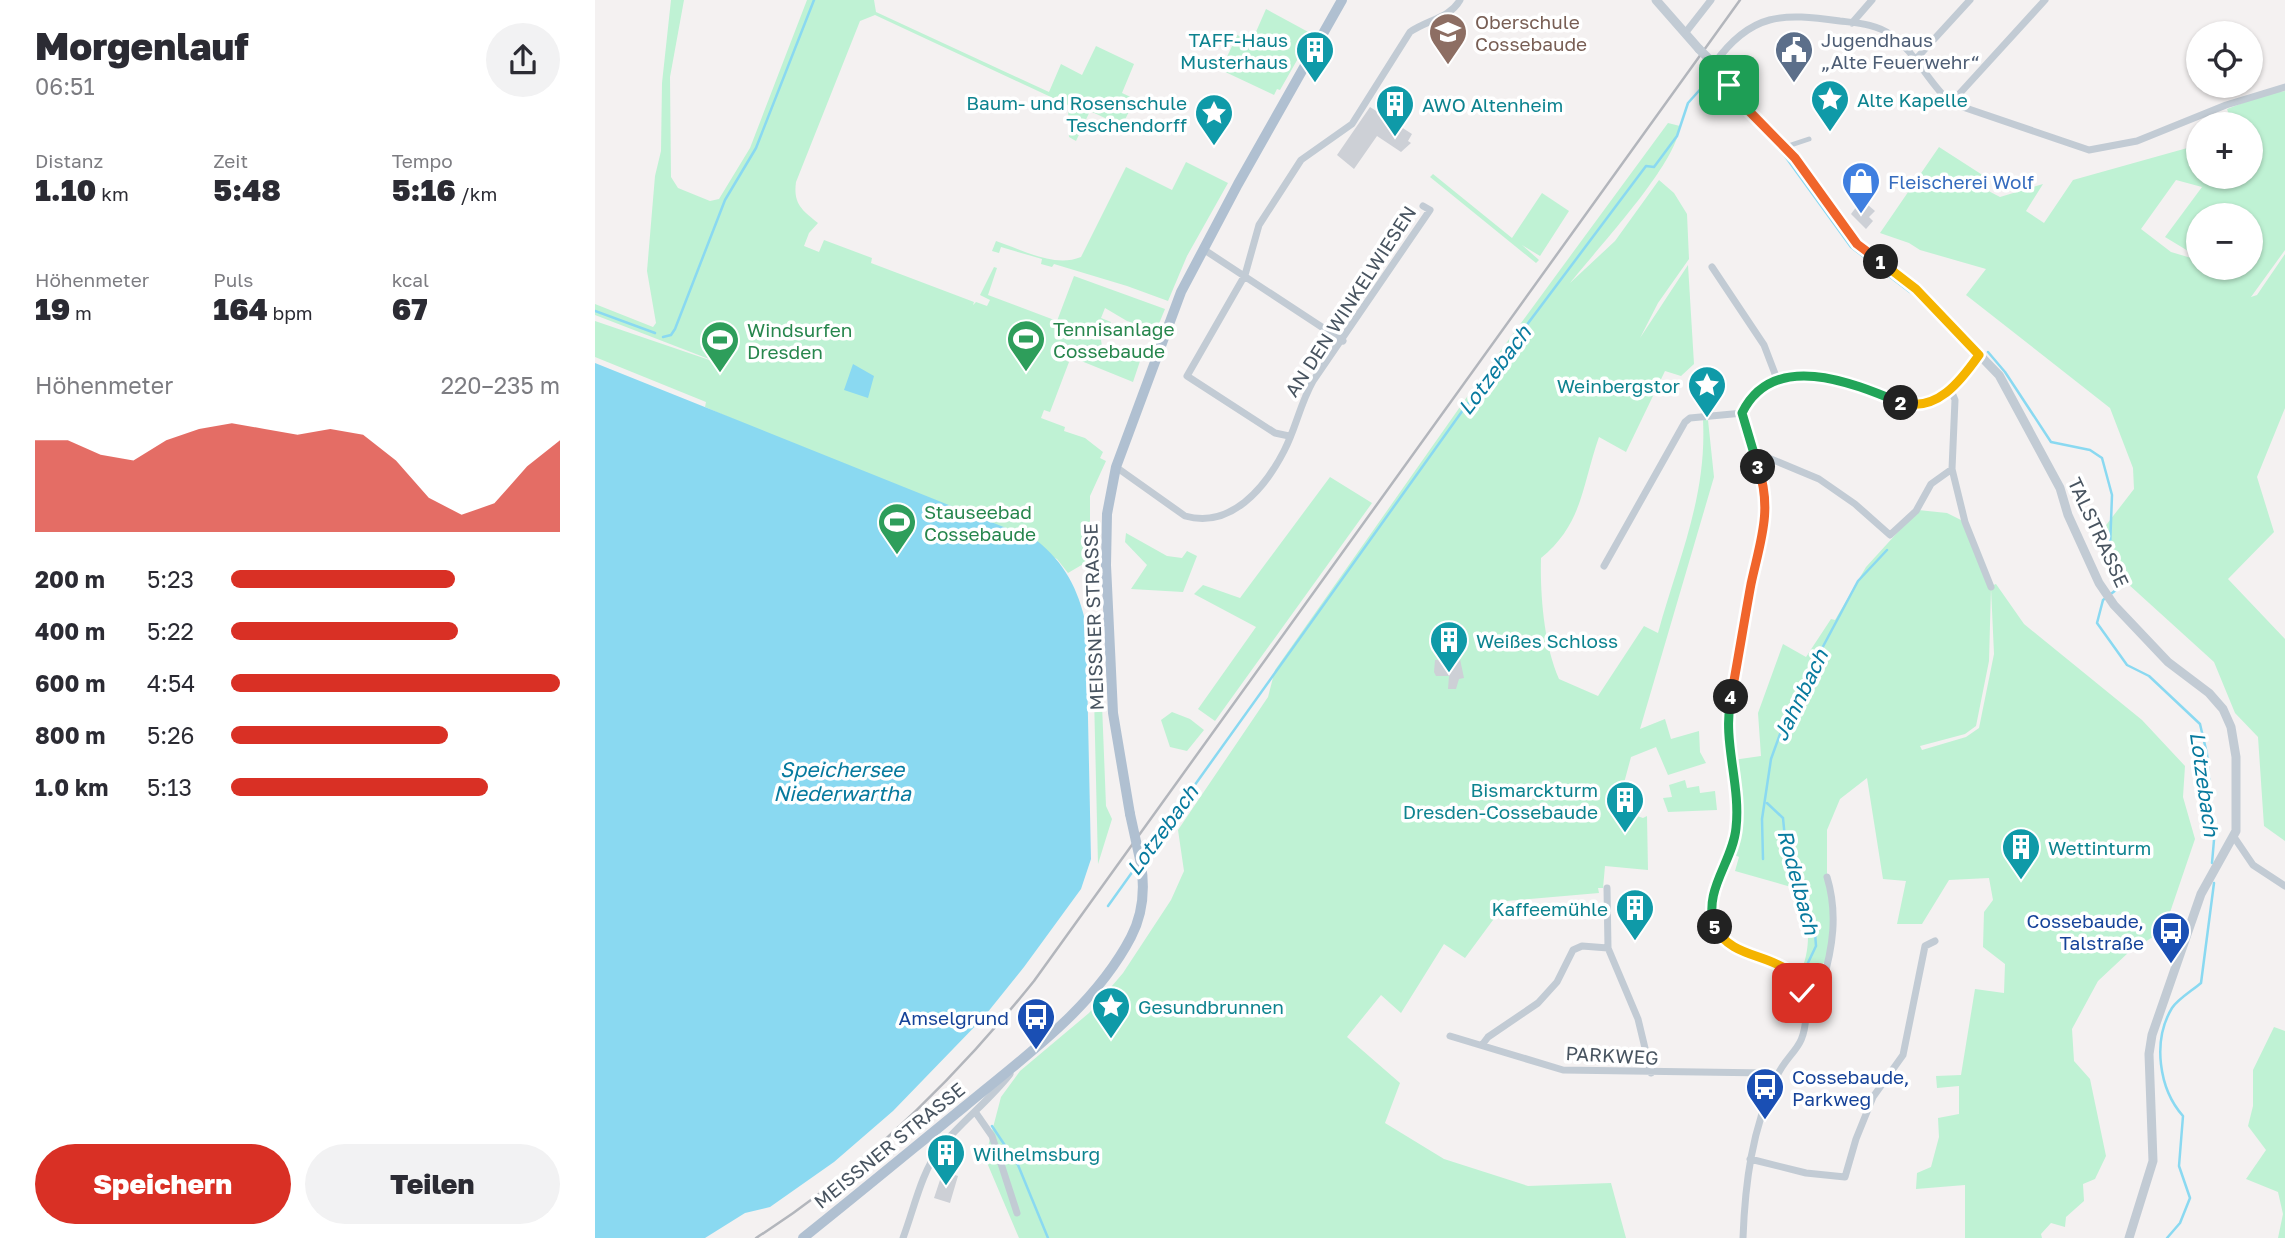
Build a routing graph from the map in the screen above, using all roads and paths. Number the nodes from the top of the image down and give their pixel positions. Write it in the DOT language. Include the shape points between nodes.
graph roads {
  1 [pos="1342,0"];
  2 [pos="1461,0"];
  3 [pos="1656,0"];
  4 [pos="1711,0"];
  5 [pos="1872,0"];
  6 [pos="1970,0"];
  7 [pos="2045,0"];
  8 [pos="1852,23"];
  9 [pos="1686,32"];
  10 [pos="1915,60"];
  11 [pos="1712,62"];
  12 [pos="2285,87"];
  13 [pos="1951,103"];
  14 [pos="1809,139"];
  15 [pos="1785,147"];
  16 [pos="1423,206"];
  17 [pos="1203,248"];
  18 [pos="1712,267"];
  19 [pos="1245,275"];
  20 [pos="1343,341"];
  21 [pos="1979,355"];
  22 [pos="1777,379"];
  23 [pos="1951,390"];
  24 [pos="1742,413"];
  25 [pos="1289,436"];
  26 [pos="1756,459"];
  27 [pos="1116,467"];
  28 [pos="1952,469"];
  29 [pos="1604,566"];
  30 [pos="1991,587"];
  31 [pos="2234,837"];
  32 [pos="1827,877"];
  33 [pos="2285,886"];
  34 [pos="1607,888"];
  35 [pos="1935,941"];
  36 [pos="1608,948"];
  37 [pos="1802,993"];
  38 [pos="1451,1036"];
  39 [pos="1482,1045"];
  40 [pos="1012,1066"];
  41 [pos="1650,1073"];
  42 [pos="1777,1076"];
  43 [pos="976,1113"];
  44 [pos="1749,1159"];
  45 [pos="1017,1213"];
  46 [pos="803,1238"];
  47 [pos="903,1238"];
  48 [pos="1743,1238"];
  49 [pos="2129,1238"];
  1 -- 17 [label="main road, MEISSNER STRASSE"];
  2 -- 19 [label="street" via="1452,12 1410,32 1352,124 1301,160 1259,225"];
  3 -- 9 [label="street, TALSTRASSE"];
  4 -- 9 [label="street"];
  5 -- 8 [label="street"];
  6 -- 10 [label="street"];
  7 -- 13 [label="street"];
  8 -- 10 [label="street" via="1890,33"];
  8 -- 11 [label="street" via="1783,15 1733,40"];
  9 -- 11 [label="street, TALSTRASSE, bridge"];
  10 -- 13 [label="street"];
  11 -- 15 [label="street, TALSTRASSE" via="1748,110"];
  12 -- 13 [label="street" via="2137,141 2089,150"];
  14 -- 15 [label="street"];
  15 -- 21 [label="street, TALSTRASSE" via="1857,244 1916,289"];
  16 -- 20 [label="street, AN DEN WINKELWIESEN" via="1430,210"];
  17 -- 19 [label="street"];
  17 -- 27 [label="main road, MEISSNER STRASSE" via="1174,308"];
  18 -- 22 [label="street" via="1764,345"];
  19 -- 20 [label="street"];
  19 -- 25 [label="street" via="1187,376 1275,433"];
  20 -- 25 [label="street, AN DEN WINKELWIESEN" via="1300,403"];
  21 -- 23 [label="street"];
  21 -- 31 [label="street, TALSTRASSE" via="2007,388 2035,439 2099,583 2114,605 2168,662 2223,709 2236,757 2238,820"];
  22 -- 23 [label="street" via="1841,380 1911,405 1927,404"];
  22 -- 24 [label="street" via="1753,394"];
  23 -- 28 [label="street" via="1955,400"];
  24 -- 26 [label="street"];
  24 -- 29 [label="street" via="1685,422"];
  25 -- 27 [label="street, AN DEN WINKELWIESEN" via="1251,499 1234,512 1214,517 1185,516"];
  26 -- 28 [label="street" via="1764,456 1819,479 1890,535 1916,511 1931,484"];
  26 -- 37 [label="street" via="1766,492 1765,530 1728,709 1736,827 1718,879 1713,924 1725,942 1785,969"];
  27 -- 40 [label="main road, MEISSNER STRASSE, bridge" via="1107,514 1106,565 1113,713 1141,864 1142,900 1132,935 1084,1003"];
  28 -- 30 [label="street" via="1965,522"];
  31 -- 33 [label="street" via="2253,865"];
  31 -- 49 [label="street, TALSTRASSE" via="2201,894 2152,1035 2153,1161"];
  32 -- 37 [label="street" via="1835,914 1830,957 1822,984"];
  34 -- 36 [label="street"];
  35 -- 44 [label="street" via="1925,946 1903,1055 1873,1097 1845,1177"];
  36 -- 39 [label="street" via="1573,950 1557,982 1538,1003"];
  36 -- 41 [label="street" via="1638,1019"];
  37 -- 42 [label="street" via="1806,1012 1802,1044"];
  38 -- 39 [label="street, PARKWEG"];
  39 -- 41 [label="street, PARKWEG" via="1563,1070"];
  40 -- 43 [label="street"];
  40 -- 46 [label="main road, MEISSNER STRASSE"];
  41 -- 42 [label="street, PARKWEG"];
  42 -- 44 [label="street"];
  43 -- 45 [label="street" via="992,1136"];
  43 -- 47 [label="street" via="932,1162"];
  44 -- 48 [label="street"];
}
